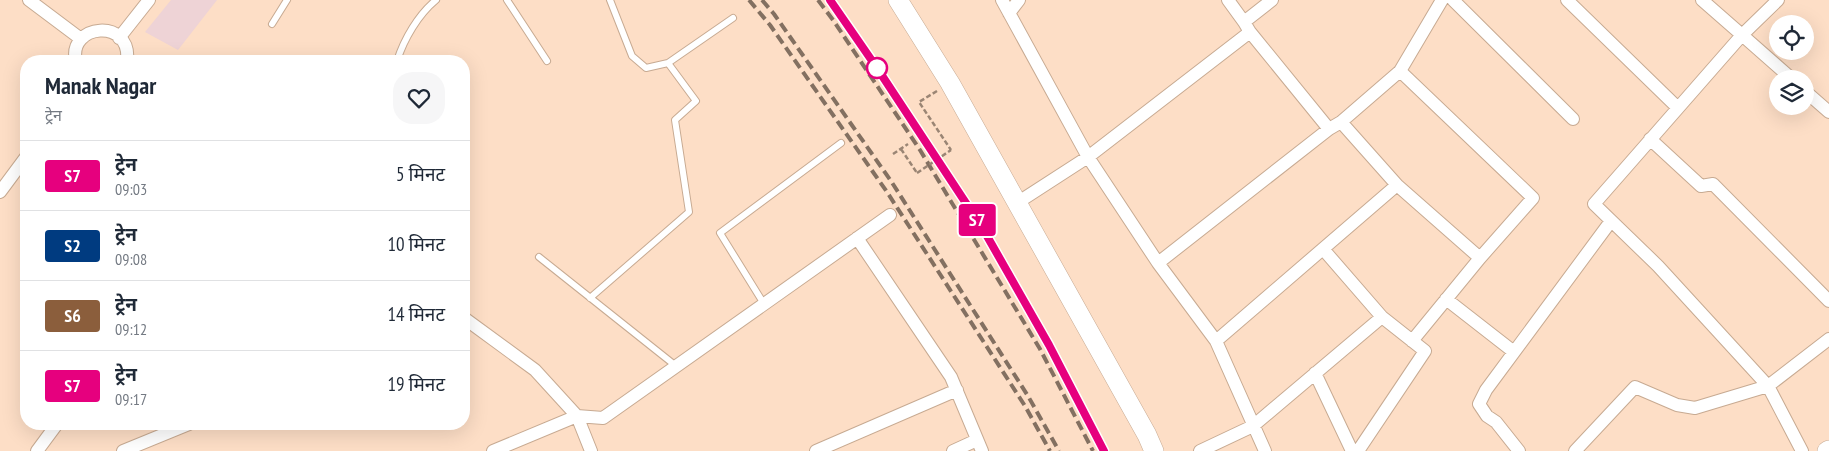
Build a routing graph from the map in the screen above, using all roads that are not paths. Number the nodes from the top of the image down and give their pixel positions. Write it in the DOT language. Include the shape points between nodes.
graph roads {
  1 [pos="29,0"];
  2 [pos="149,0"];
  3 [pos="287,0"];
  4 [pos="436,0"];
  5 [pos="507,0"];
  6 [pos="610,0"];
  7 [pos="1002,0"];
  8 [pos="1019,0"];
  9 [pos="1228,0"];
  10 [pos="1272,0"];
  11 [pos="1442,0"];
  12 [pos="1453,0"];
  13 [pos="1567,0"];
  14 [pos="1702,0"];
  15 [pos="1778,0"];
  16 [pos="903,2"];
  17 [pos="1010,13"];
  18 [pos="732,18"];
  19 [pos="272,24"];
  20 [pos="1247,27"];
  21 [pos="1742,35"];
  22 [pos="119,38"];
  23 [pos="81,39"];
  24 [pos="76,55"];
  25 [pos="127,55"];
  26 [pos="399,55"];
  27 [pos="547,62"];
  28 [pos="668,63"];
  29 [pos="1782,70"];
  30 [pos="1400,71"];
  31 [pos="1814,99"];
  32 [pos="1678,108"];
  33 [pos="1829,112"];
  34 [pos="1573,119"];
  35 [pos="1341,122"];
  36 [pos="1330,129"];
  37 [pos="1650,139"];
  38 [pos="841,143"];
  39 [pos="1088,157"];
  40 [pos="20,165"];
  41 [pos="1397,186"];
  42 [pos="0,192"];
  43 [pos="1017,203"];
  44 [pos="890,215"];
  45 [pos="1611,221"];
  46 [pos="857,238"];
  47 [pos="1323,249"];
  48 [pos="539,257"];
  49 [pos="1480,258"];
  50 [pos="1158,262"];
  51 [pos="590,298"];
  52 [pos="1446,299"];
  53 [pos="1829,302"];
  54 [pos="764,304"];
  55 [pos="1382,316"];
  56 [pos="470,322"];
  57 [pos="1829,339"];
  58 [pos="1412,341"];
  59 [pos="1216,342"];
  60 [pos="1514,352"];
  61 [pos="676,366"];
  62 [pos="1315,373"];
  63 [pos="1768,386"];
  64 [pos="957,390"];
  65 [pos="577,416"];
  66 [pos="1253,426"];
  67 [pos="53,430"];
  68 [pos="175,430"];
  69 [pos="980,446"];
  70 [pos="37,451"];
  71 [pos="123,451"];
  72 [pos="493,451"];
  73 [pos="591,451"];
  74 [pos="816,451"];
  75 [pos="953,451"];
  76 [pos="1154,451"];
  77 [pos="1200,451"];
  78 [pos="1265,451"];
  79 [pos="1352,451"];
  80 [pos="1358,451"];
  81 [pos="1519,451"];
  82 [pos="1575,451"];
  83 [pos="1802,451"];
  1 -- 23 [label="street"];
  2 -- 22 [label="street"];
  3 -- 19 [label="lane"];
  4 -- 26 [label="lane" via="403,42"];
  5 -- 27 [label="lane"];
  6 -- 28 [label="lane" via="632,56 646,68"];
  7 -- 17 [label="street"];
  8 -- 17 [label="street"];
  9 -- 20 [label="street"];
  10 -- 20 [label="street"];
  11 -- 30 [label="street"];
  12 -- 34 [label="street"];
  13 -- 32 [label="street"];
  14 -- 21 [label="street"];
  15 -- 21 [label="street"];
  16 -- 43 [label="street"];
  17 -- 39 [label="street"];
  18 -- 28 [label="lane"];
  20 -- 36 [label="street"];
  20 -- 39 [label="street"];
  21 -- 29 [label="street"];
  21 -- 32 [label="street"];
  22 -- 23 [label="street" via="100,30"];
  22 -- 25 [label="street"];
  23 -- 24 [label="street"];
  28 -- 51 [label="lane" via="696,101 675,120 689,212"];
  30 -- 35 [label="street"];
  30 -- 49 [label="street" via="1533,198"];
  31 -- 33 [label="street"];
  32 -- 37 [label="street"];
  35 -- 36 [label="street"];
  35 -- 41 [label="street"];
  36 -- 50 [label="street"];
  37 -- 45 [label="street" via="1594,204"];
  37 -- 53 [label="street" via="1701,186 1713,184"];
  38 -- 54 [label="lane" via="720,233"];
  39 -- 43 [label="street"];
  39 -- 50 [label="street"];
  40 -- 42 [label="street"];
  41 -- 47 [label="street"];
  41 -- 49 [label="street"];
  43 -- 76 [label="street"];
  44 -- 46 [label="street"];
  45 -- 60 [label="street"];
  45 -- 63 [label="street" via="1658,266"];
  46 -- 54 [label="street"];
  46 -- 64 [label="street" via="951,376"];
  47 -- 55 [label="street"];
  47 -- 59 [label="street"];
  48 -- 51 [label="lane"];
  49 -- 52 [label="street"];
  50 -- 59 [label="street"];
  51 -- 61 [label="lane"];
  52 -- 58 [label="street"];
  52 -- 60 [label="street"];
  54 -- 61 [label="street"];
  55 -- 58 [label="street"];
  55 -- 62 [label="street"];
  56 -- 65 [label="street" via="535,370"];
  57 -- 63 [label="street"];
  58 -- 80 [label="street" via="1425,351"];
  59 -- 66 [label="street"];
  60 -- 81 [label="street" via="1486,390 1480,404"];
  61 -- 65 [label="street" via="603,418"];
  62 -- 66 [label="street"];
  62 -- 79 [label="street"];
  63 -- 82 [label="street" via="1695,408 1677,405 1635,387"];
  63 -- 83 [label="street"];
  64 -- 69 [label="street"];
  64 -- 74 [label="street"];
  65 -- 72 [label="street"];
  65 -- 73 [label="street"];
  66 -- 77 [label="street"];
  66 -- 78 [label="street"];
  67 -- 70 [label="street"];
  68 -- 71 [label="street"];
  69 -- 75 [label="street"];
}
